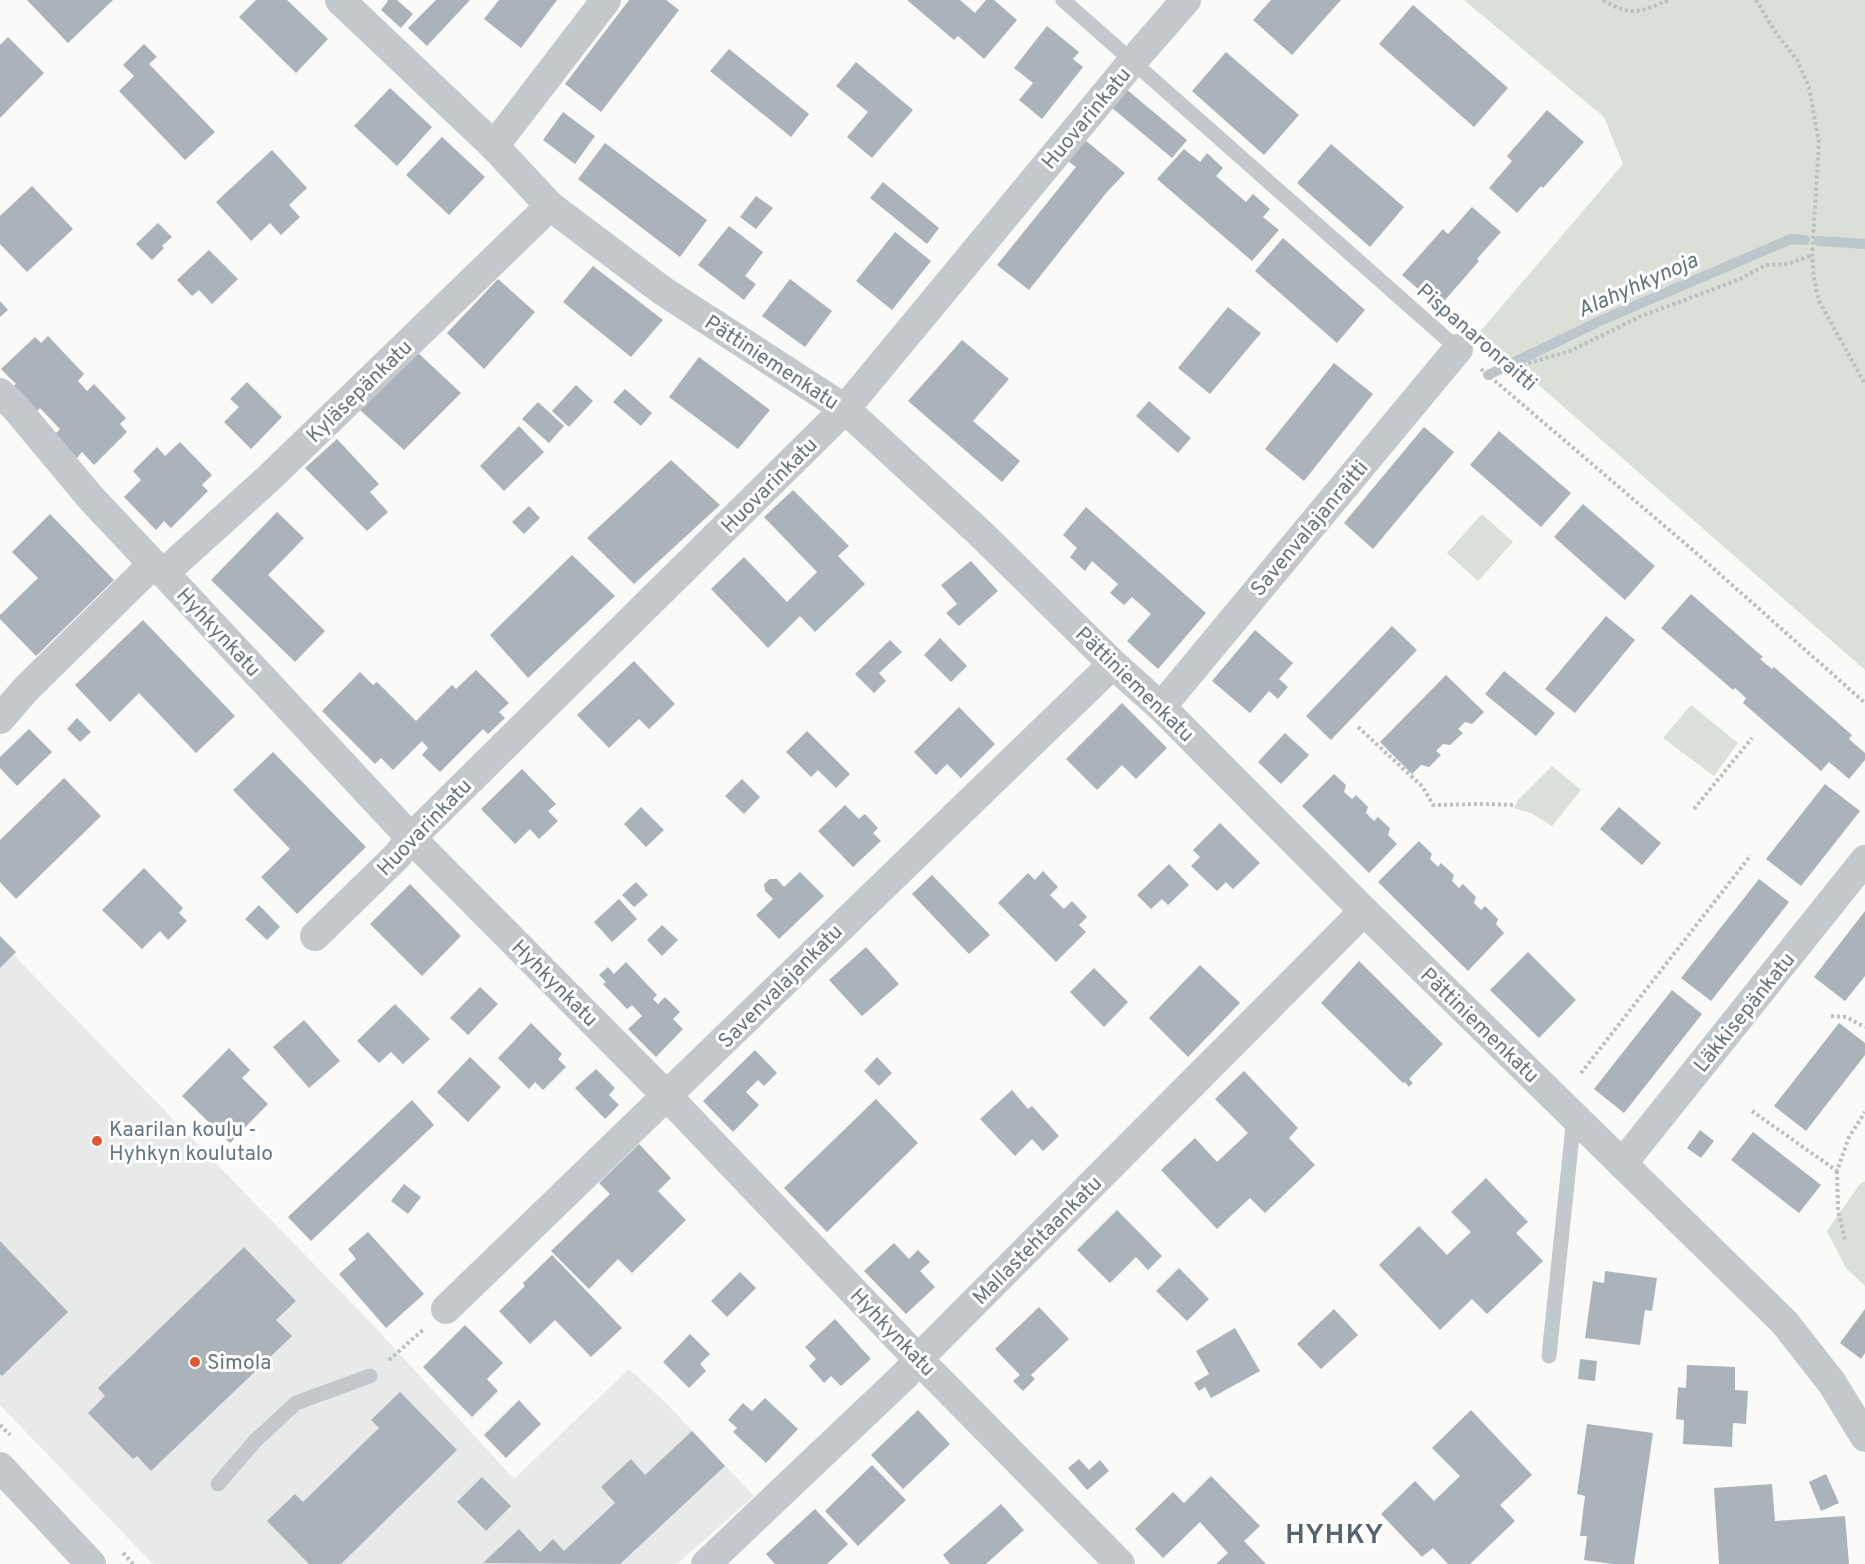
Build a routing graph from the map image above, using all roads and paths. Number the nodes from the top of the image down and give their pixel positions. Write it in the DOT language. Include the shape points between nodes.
graph roads {
  1 [pos="340,0"];
  2 [pos="606,0"];
  3 [pos="1063,0"];
  4 [pos="1186,0"];
  5 [pos="1603,0"];
  6 [pos="1670,0"];
  7 [pos="1756,0"];
  8 [pos="1132,62"];
  9 [pos="494,146"];
  10 [pos="550,206"];
  11 [pos="1812,255"];
  12 [pos="1458,349"];
  13 [pos="1488,375"];
  14 [pos="1865,384"];
  15 [pos="0,393"];
  16 [pos="845,410"];
  17 [pos="159,569"];
  18 [pos="1113,664"];
  19 [pos="1865,704"];
  20 [pos="1161,707"];
  21 [pos="0,719"];
  22 [pos="1358,727"];
  23 [pos="1752,738"];
  24 [pos="1515,805"];
  25 [pos="1694,809"];
  26 [pos="411,837"];
  27 [pos="1751,855"];
  28 [pos="1865,860"];
  29 [pos="1364,911"];
  30 [pos="315,936"];
  31 [pos="1831,1016"];
  32 [pos="1865,1027"];
  33 [pos="1581,1073"];
  34 [pos="668,1097"];
  35 [pos="1752,1110"];
  36 [pos="1865,1112"];
  37 [pos="1574,1117"];
  38 [pos="1622,1164"];
  39 [pos="1836,1171"];
  40 [pos="1845,1240"];
  41 [pos="446,1309"];
  42 [pos="1549,1356"];
  43 [pos="918,1359"];
  44 [pos="370,1376"];
  45 [pos="1865,1437"];
  46 [pos="0,1467"];
  47 [pos="218,1484"];
  48 [pos="91,1564"];
  49 [pos="706,1564"];
  50 [pos="1120,1564"];
  1 -- 9 [label="street, Pättiniemenkatu"];
  2 -- 9 [label="street"];
  3 -- 8 [label="lane, Pispanaronraitti"];
  4 -- 8 [label="street, Huovarinkatu"];
  5 -- 6 [label="path" via="1636,12"];
  7 -- 11 [label="path" via="1797,60 1809,87 1818,143"];
  8 -- 12 [label="lane, Pispanaronraitti"];
  8 -- 16 [label="street, Huovarinkatu"];
  9 -- 10 [label="street, Pättiniemenkatu"];
  10 -- 16 [label="street, Pättiniemenkatu" via="663,291"];
  10 -- 17 [label="street, Kyläsepänkatu" via="269,478"];
  11 -- 13 [label="path" via="1788,264 1766,266 1570,351"];
  11 -- 14 [label="path" via="1819,301"];
  12 -- 13 [label="path, Pispanaronraitti"];
  12 -- 20 [label="street, Savenvalajanraitti"];
  13 -- 19 [label="path, Pispanaronraitti"];
  15 -- 17 [label="street, Hyhkynkatu"];
  16 -- 18 [label="street, Pättiniemenkatu" via="981,534"];
  16 -- 26 [label="street, Huovarinkatu"];
  17 -- 21 [label="street, Kyläsepänkatu" via="26,689"];
  17 -- 26 [label="street, Hyhkynkatu"];
  18 -- 20 [label="street, Pättiniemenkatu"];
  18 -- 34 [label="street, Savenvalajankatu"];
  20 -- 29 [label="street, Pättiniemenkatu"];
  22 -- 24 [label="path" via="1423,787 1433,805"];
  23 -- 25 [label="path"];
  26 -- 30 [label="street, Huovarinkatu" via="397,856"];
  26 -- 34 [label="street, Hyhkynkatu"];
  27 -- 33 [label="path"];
  28 -- 38 [label="street, Läkkisepänkatu"];
  29 -- 37 [label="street, Pättiniemenkatu"];
  29 -- 43 [label="street, Mallastehtaankatu"];
  31 -- 32 [label="path" via="1846,1017"];
  34 -- 41 [label="street, Savenvalajankatu"];
  34 -- 43 [label="street, Hyhkynkatu"];
  35 -- 39 [label="path"];
  36 -- 39 [label="path" via="1849,1137"];
  37 -- 38 [label="street, Pättiniemenkatu"];
  37 -- 42 [label="lane"];
  38 -- 45 [label="street, Pättiniemenkatu" via="1785,1323 1832,1383"];
  39 -- 40 [label="path" via="1838,1210"];
  41 -- 44 [label="path"];
  43 -- 49 [label="street, Mallastehtaankatu"];
  43 -- 50 [label="street, Hyhkynkatu"];
  44 -- 47 [label="lane" via="296,1403 256,1440"];
  46 -- 48 [label="street"];
}
